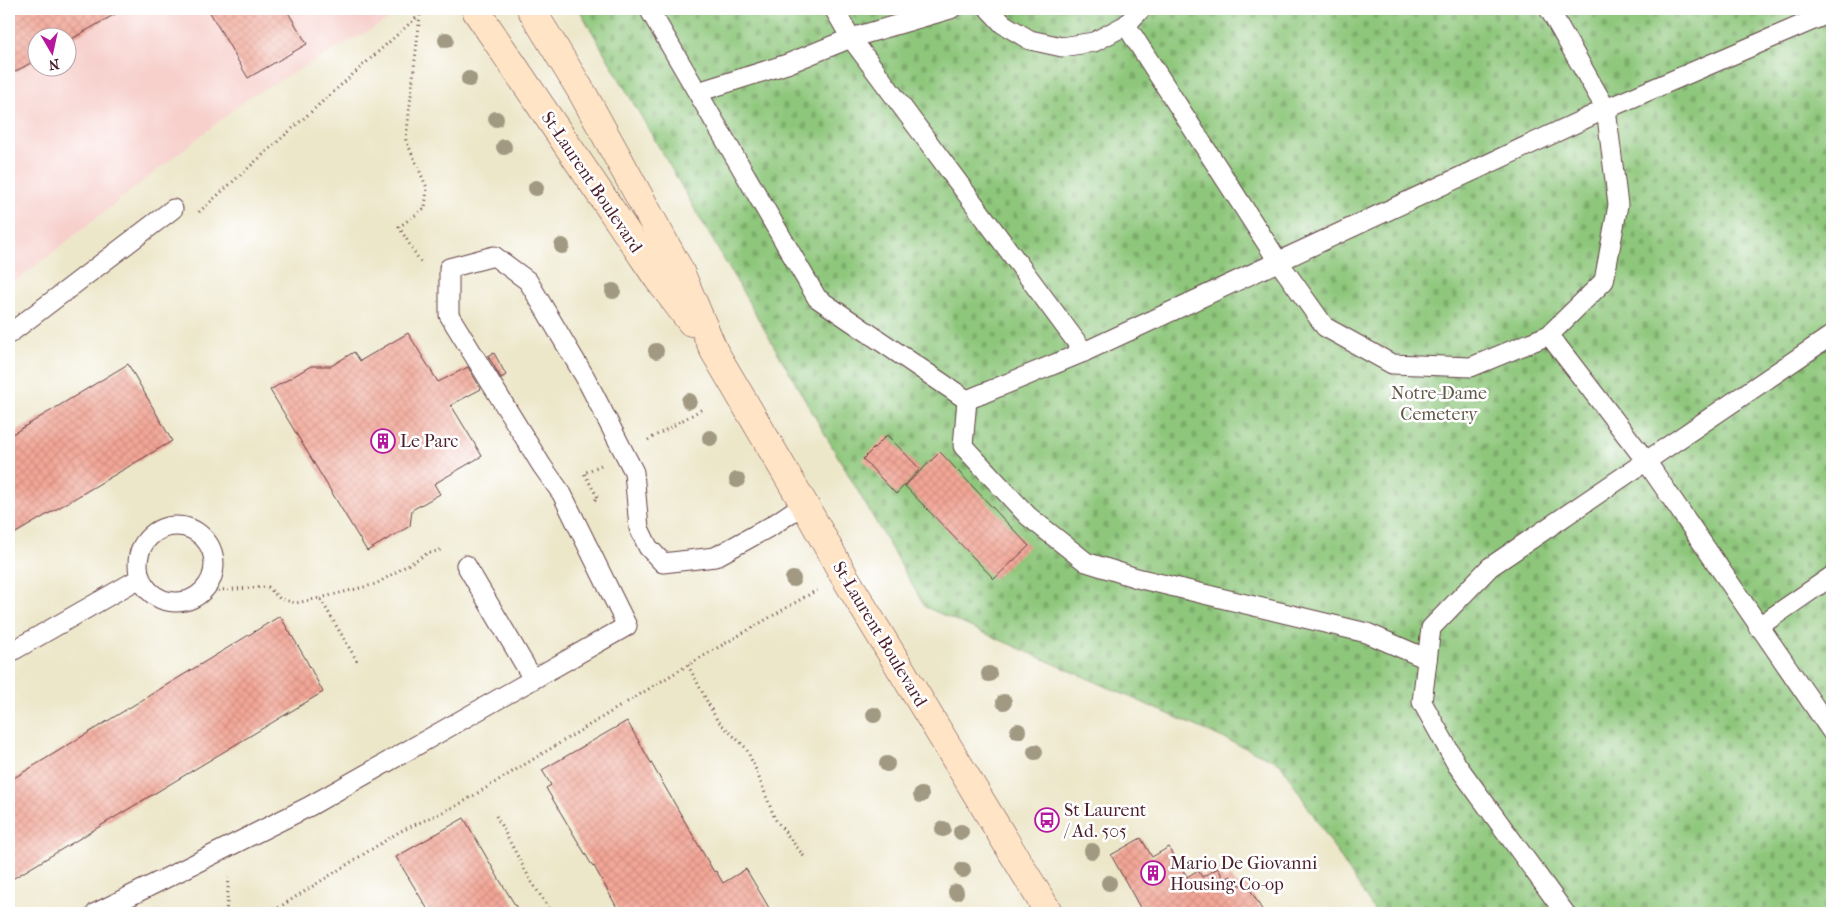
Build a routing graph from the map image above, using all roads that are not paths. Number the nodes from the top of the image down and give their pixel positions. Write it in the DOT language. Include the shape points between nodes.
graph roads {
  1 [pos="475,9"];
  2 [pos="532,9"];
  3 [pos="649,9"];
  4 [pos="834,9"];
  5 [pos="951,9"];
  6 [pos="989,9"];
  7 [pos="1141,9"];
  8 [pos="1549,9"];
  9 [pos="1832,12"];
  10 [pos="1126,25"];
  11 [pos="851,38"];
  12 [pos="698,92"];
  13 [pos="1606,109"];
  14 [pos="173,209"];
  15 [pos="1278,261"];
  16 [pos="9,334"];
  17 [pos="1832,334"];
  18 [pos="1549,335"];
  19 [pos="714,351"];
  20 [pos="1084,352"];
  21 [pos="967,400"];
  22 [pos="1646,461"];
  23 [pos="804,504"];
  24 [pos="466,565"];
  25 [pos="1832,576"];
  26 [pos="140,578"];
  27 [pos="1758,627"];
  28 [pos="9,653"];
  29 [pos="1427,659"];
  30 [pos="533,679"];
  31 [pos="1832,732"];
  32 [pos="96,913"];
  33 [pos="1050,913"];
  34 [pos="1565,913"];
  1 -- 19 [label="main road, St-Laurent Boulevard" via="658,280"];
  2 -- 19 [label="main road, St-Laurent Boulevard" via="583,94 679,269"];
  3 -- 12 [label="lane"];
  4 -- 11 [label="lane"];
  5 -- 11 [label="lane"];
  6 -- 10 [label="lane" via="1002,24 1030,40 1062,47 1094,42"];
  7 -- 10 [label="lane"];
  8 -- 13 [label="lane"];
  9 -- 13 [label="lane"];
  10 -- 15 [label="lane"];
  11 -- 12 [label="lane" via="787,64"];
  11 -- 20 [label="lane"];
  12 -- 21 [label="lane" via="817,298"];
  13 -- 15 [label="lane"];
  13 -- 18 [label="lane" via="1618,205 1604,280"];
  14 -- 16 [label="lane"];
  15 -- 18 [label="lane" via="1325,327 1392,364 1471,368"];
  15 -- 20 [label="lane"];
  17 -- 22 [label="lane"];
  18 -- 22 [label="lane"];
  19 -- 23 [label="main road, St-Laurent Boulevard"];
  20 -- 21 [label="lane"];
  21 -- 29 [label="lane" via="963,446 1028,516 1086,562 1138,578 1367,633"];
  22 -- 27 [label="lane"];
  22 -- 29 [label="lane" via="1490,567 1432,628"];
  23 -- 30 [label="lane" via="714,557 663,563 648,548 639,528 634,472 586,377 528,281 494,256 450,268 449,315 562,494 627,626"];
  23 -- 33 [label="main road, St-Laurent Boulevard" via="843,574"];
  24 -- 30 [label="lane"];
  25 -- 27 [label="lane"];
  26 -- 26 [label="lane" via="151,593 168,602 193,599 210,581 214,556 209,544 190,528 164,527 153,532 138,553"];
  26 -- 28 [label="lane"];
  27 -- 31 [label="lane"];
  29 -- 34 [label="lane" via="1422,702 1457,765"];
  30 -- 32 [label="lane" via="310,806"];
}
